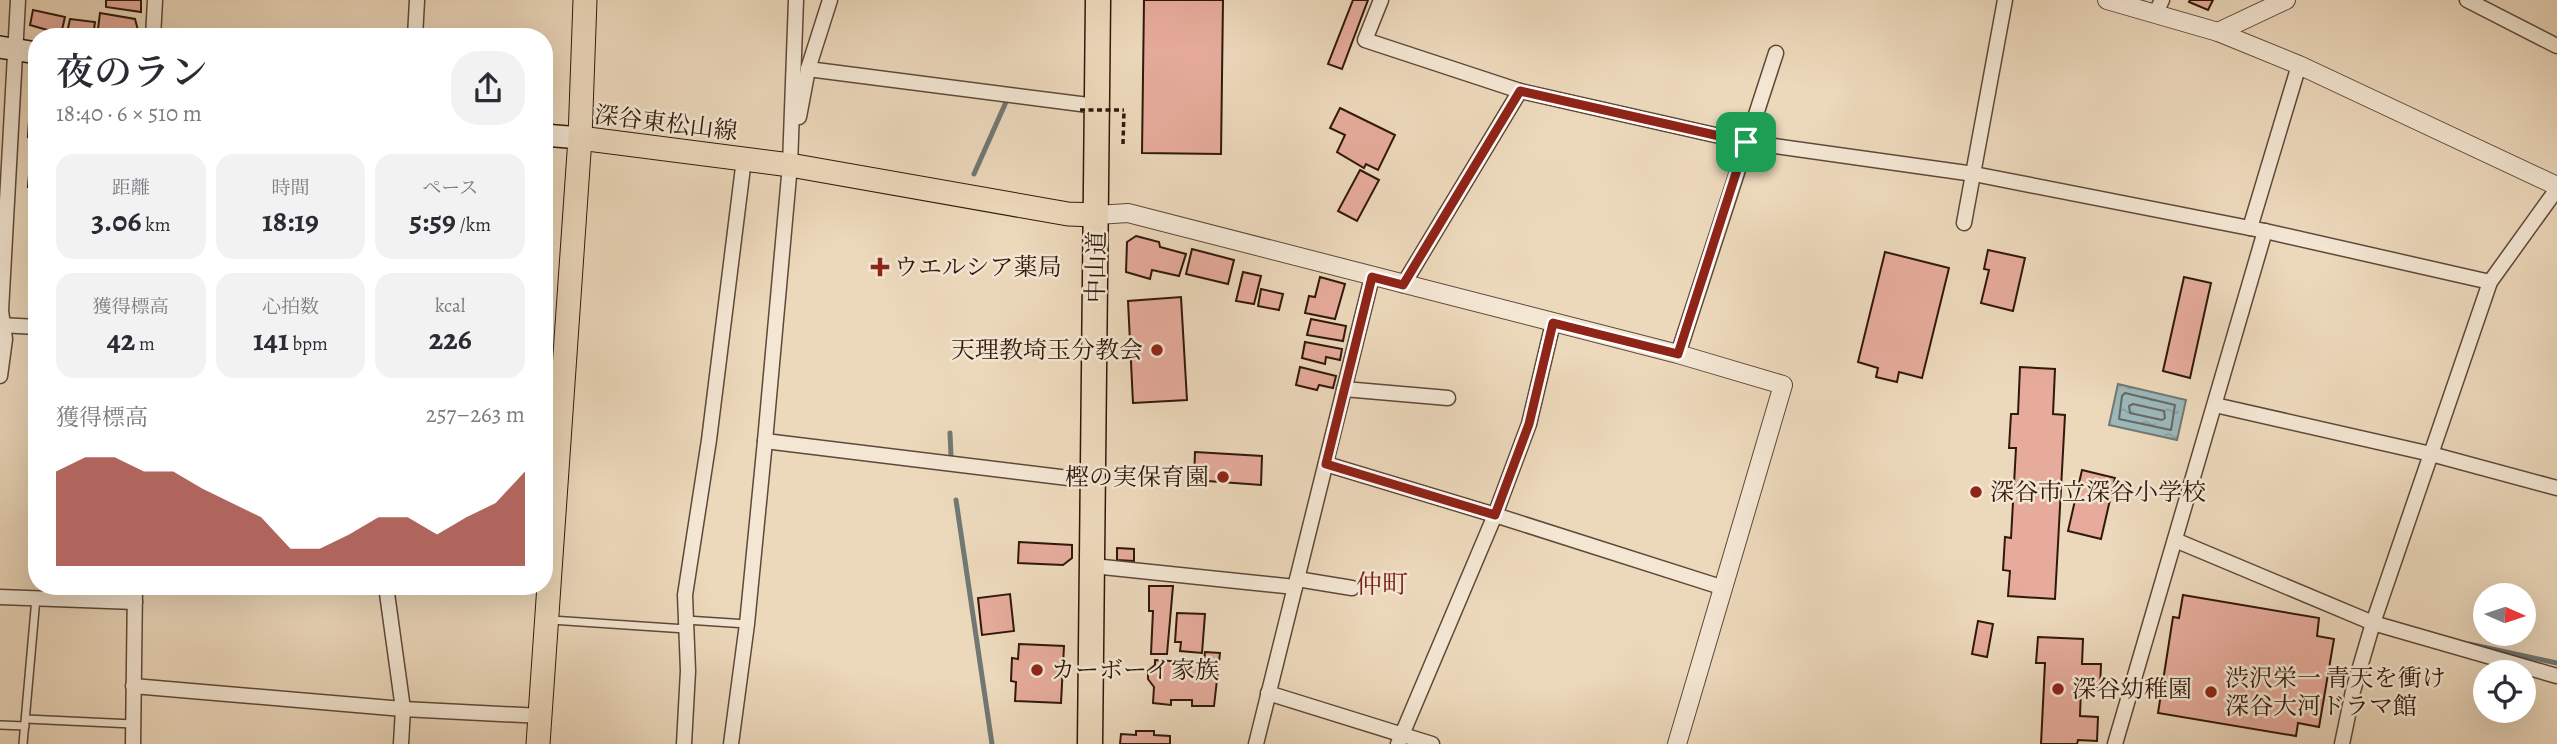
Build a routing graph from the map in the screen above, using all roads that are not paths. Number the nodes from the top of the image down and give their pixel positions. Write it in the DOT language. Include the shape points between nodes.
graph roads {
  1 [pos="18,0"];
  2 [pos="155,0"];
  3 [pos="417,0"];
  4 [pos="585,0"];
  5 [pos="796,0"];
  6 [pos="830,0"];
  7 [pos="1098,0"];
  8 [pos="1381,0"];
  9 [pos="2005,0"];
  10 [pos="2107,0"];
  11 [pos="2286,0"];
  12 [pos="2467,0"];
  13 [pos="2159,7"];
  14 [pos="153,28"];
  15 [pos="415,28"];
  16 [pos="2218,32"];
  17 [pos="2557,46"];
  18 [pos="17,50"];
  19 [pos="1776,53"];
  20 [pos="2299,65"];
  21 [pos="808,69"];
  22 [pos="1520,91"];
  23 [pos="1088,108"];
  24 [pos="553,136"];
  25 [pos="580,138"];
  26 [pos="1746,142"];
  27 [pos="744,159"];
  28 [pos="790,165"];
  29 [pos="1973,174"];
  30 [pos="5,183"];
  31 [pos="2557,187"];
  32 [pos="1097,215"];
  33 [pos="1964,223"];
  34 [pos="2250,228"];
  35 [pos="2265,232"];
  36 [pos="1372,277"];
  37 [pos="2490,282"];
  38 [pos="1403,285"];
  39 [pos="1553,323"];
  40 [pos="2,325"];
  41 [pos="28,326"];
  42 [pos="1678,354"];
  43 [pos="0,376"];
  44 [pos="1344,389"];
  45 [pos="1448,398"];
  46 [pos="2215,405"];
  47 [pos="765,441"];
  48 [pos="2431,454"];
  49 [pos="1326,464"];
  50 [pos="1093,481"];
  51 [pos="2557,488"];
  52 [pos="1495,515"];
  53 [pos="553,532"];
  54 [pos="2175,540"];
  55 [pos="1093,566"];
  56 [pos="1296,583"];
  57 [pos="1352,588"];
  58 [pos="1724,588"];
  59 [pos="135,595"];
  60 [pos="387,595"];
  61 [pos="549,595"];
  62 [pos="0,597"];
  63 [pos="36,598"];
  64 [pos="135,602"];
  65 [pos="547,620"];
  66 [pos="747,624"];
  67 [pos="2373,624"];
  68 [pos="686,625"];
  69 [pos="2557,676"];
  70 [pos="133,686"];
  71 [pos="1268,693"];
  72 [pos="402,709"];
  73 [pos="541,716"];
  74 [pos="25,723"];
  75 [pos="133,724"];
  76 [pos="0,725"];
  77 [pos="1400,739"];
  78 [pos="23,744"];
  79 [pos="133,744"];
  80 [pos="401,744"];
  81 [pos="538,744"];
  82 [pos="684,744"];
  83 [pos="731,744"];
  84 [pos="1090,744"];
  85 [pos="1256,744"];
  86 [pos="1432,744"];
  87 [pos="1677,744"];
  88 [pos="2115,744"];
  89 [pos="2342,744"];
  1 -- 18 [label="street"];
  2 -- 14 [label="street"];
  3 -- 15 [label="street"];
  4 -- 25 [label="main road"];
  5 -- 28 [label="street"];
  6 -- 21 [label="street"];
  7 -- 23 [label="highway, 中山道"];
  8 -- 22 [label="street" via="1365,40"];
  9 -- 29 [label="street"];
  10 -- 13 [label="street"];
  11 -- 16 [label="street"];
  12 -- 17 [label="street"];
  13 -- 16 [label="street"];
  16 -- 20 [label="street"];
  18 -- 30 [label="street"];
  19 -- 26 [label="street"];
  20 -- 31 [label="street"];
  20 -- 34 [label="street"];
  21 -- 23 [label="street"];
  21 -- 28 [label="street"];
  22 -- 26 [label="street"];
  22 -- 38 [label="street"];
  23 -- 32 [label="highway, 中山道"];
  24 -- 25 [label="main road"];
  25 -- 27 [label="main road, 深谷東松山線"];
  25 -- 53 [label="main road, 深谷東松山線"];
  26 -- 29 [label="street"];
  26 -- 42 [label="street"];
  27 -- 28 [label="main road, 深谷東松山線"];
  27 -- 68 [label="street" via="685,595"];
  28 -- 32 [label="main road, 深谷東松山線" via="1068,215"];
  28 -- 47 [label="street"];
  29 -- 33 [label="street"];
  29 -- 34 [label="street"];
  30 -- 40 [label="street"];
  31 -- 37 [label="street"];
  32 -- 36 [label="street" via="1128,213"];
  32 -- 50 [label="highway, 中山道"];
  34 -- 35 [label="street"];
  35 -- 37 [label="street"];
  35 -- 46 [label="street"];
  36 -- 38 [label="street"];
  36 -- 44 [label="street"];
  37 -- 48 [label="street"];
  38 -- 39 [label="street"];
  39 -- 42 [label="street"];
  39 -- 52 [label="street" via="1529,424"];
  40 -- 41 [label="street"];
  40 -- 43 [label="street" via="5,339"];
  42 -- 58 [label="street" via="1783,385"];
  44 -- 45 [label="street"];
  44 -- 49 [label="street"];
  46 -- 48 [label="street"];
  46 -- 54 [label="street"];
  47 -- 50 [label="street"];
  47 -- 66 [label="street"];
  48 -- 51 [label="street"];
  48 -- 67 [label="street"];
  49 -- 52 [label="street"];
  49 -- 56 [label="street"];
  50 -- 55 [label="highway, 中山道"];
  52 -- 58 [label="street"];
  52 -- 77 [label="street"];
  54 -- 67 [label="street"];
  54 -- 88 [label="street"];
  55 -- 56 [label="street"];
  55 -- 84 [label="highway, 中山道"];
  56 -- 57 [label="street"];
  56 -- 71 [label="street"];
  58 -- 87 [label="street"];
  59 -- 64 [label="street"];
  60 -- 72 [label="street"];
  61 -- 65 [label="main road, 深谷東松山線"];
  62 -- 63 [label="street"];
  63 -- 64 [label="street"];
  63 -- 74 [label="lane"];
  64 -- 70 [label="street"];
  65 -- 68 [label="lane"];
  65 -- 73 [label="main road, 深谷東松山線"];
  66 -- 68 [label="lane"];
  66 -- 83 [label="street"];
  67 -- 69 [label="street"];
  67 -- 89 [label="street"];
  68 -- 82 [label="street"];
  70 -- 72 [label="street"];
  70 -- 75 [label="street"];
  71 -- 77 [label="street"];
  71 -- 85 [label="street"];
  72 -- 73 [label="street"];
  72 -- 80 [label="street"];
  73 -- 81 [label="main road, 深谷東松山線"];
  74 -- 75 [label="lane"];
  74 -- 76 [label="lane"];
  74 -- 78 [label="lane"];
  75 -- 79 [label="street"];
  77 -- 86 [label="street"];
}
